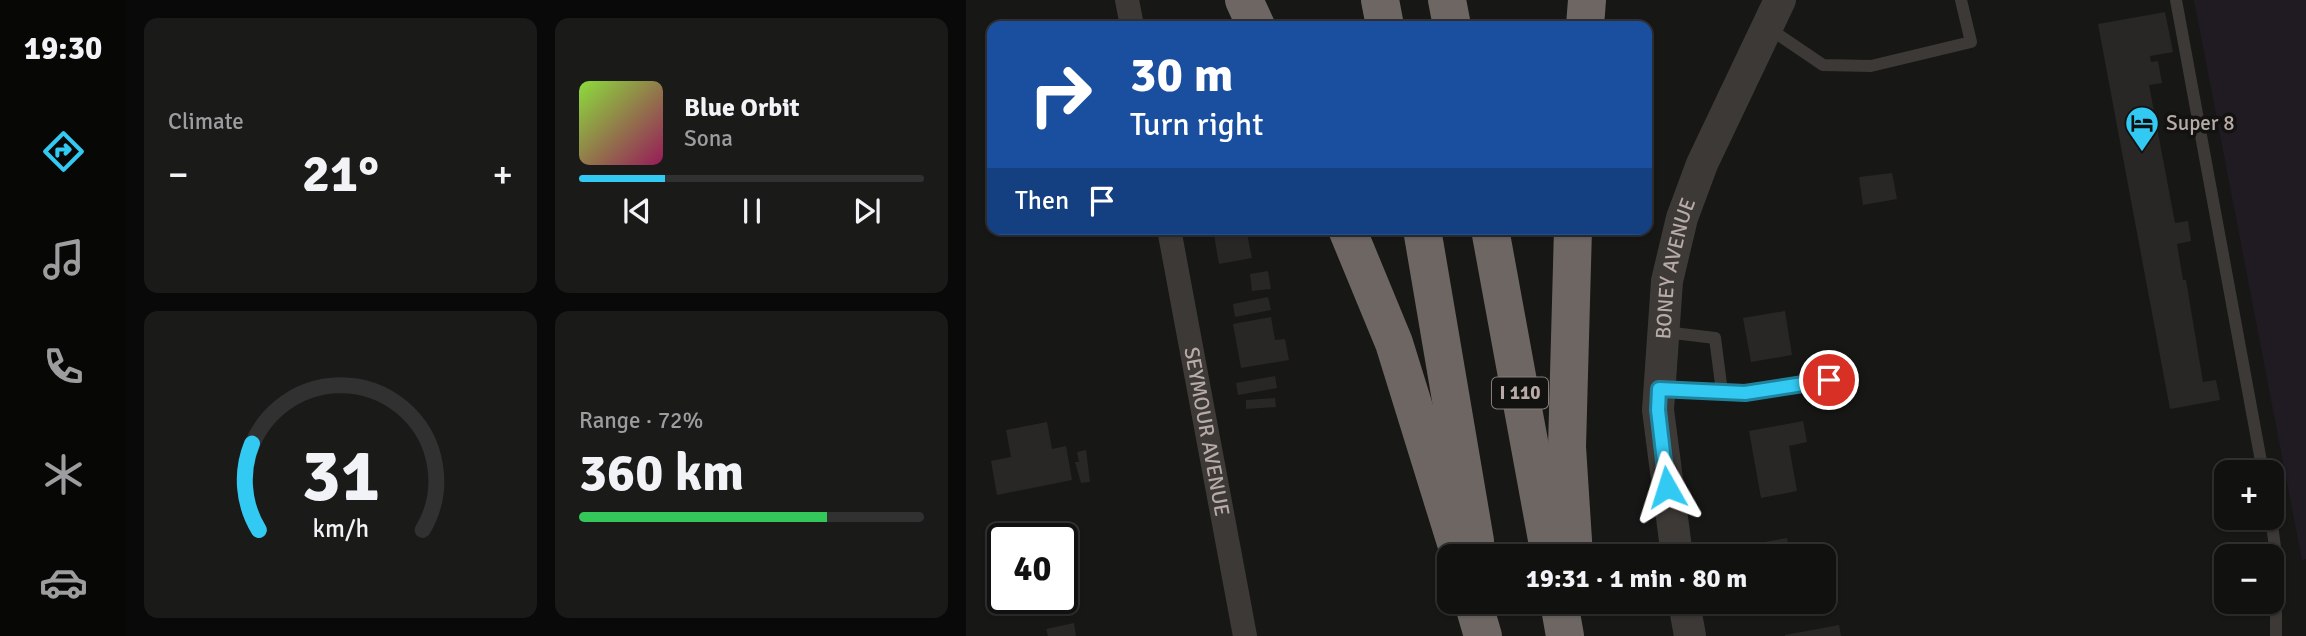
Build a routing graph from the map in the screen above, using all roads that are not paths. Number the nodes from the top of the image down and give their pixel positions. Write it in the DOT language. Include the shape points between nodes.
graph roads {
  1 [pos="1127,0"];
  2 [pos="1244,0"];
  3 [pos="1380,0"];
  4 [pos="1447,0"];
  5 [pos="1587,0"];
  6 [pos="1961,0"];
  7 [pos="2176,0"];
  8 [pos="1773,13"];
  9 [pos="1131,21"];
  10 [pos="1254,21"];
  11 [pos="1384,21"];
  12 [pos="1451,21"];
  13 [pos="1585,21"];
  14 [pos="1171,235"];
  15 [pos="1349,235"];
  16 [pos="1423,235"];
  17 [pos="1491,235"];
  18 [pos="1573,235"];
  19 [pos="1664,332"];
  20 [pos="1829,380"];
  21 [pos="1659,389"];
  22 [pos="1723,392"];
  23 [pos="2261,460"];
  24 [pos="2273,530"];
  25 [pos="1456,544"];
  26 [pos="1476,544"];
  27 [pos="1548,544"];
  28 [pos="1573,544"];
  29 [pos="1675,544"];
  30 [pos="1477,614"];
  31 [pos="1486,614"];
  32 [pos="1561,614"];
  33 [pos="1578,614"];
  34 [pos="1686,614"];
  35 [pos="1245,636"];
  36 [pos="1483,636"];
  37 [pos="1489,636"];
  38 [pos="1565,636"];
  39 [pos="1579,636"];
  40 [pos="1690,636"];
  41 [pos="2276,636"];
  1 -- 9 [label="street"];
  2 -- 10 [label="highway"];
  3 -- 11 [label="highway"];
  4 -- 12 [label="highway"];
  5 -- 13 [label="highway"];
  6 -- 8 [label="lane" via="1971,42 1871,66 1823,65"];
  7 -- 23 [label="lane"];
  8 -- 19 [label="street, BONEY AVENUE" via="1702,164 1682,218 1667,281"];
  14 -- 35 [label="street, SEYMOUR AVENUE"];
  15 -- 25 [label="highway" via="1394,343"];
  16 -- 26 [label="highway"];
  17 -- 27 [label="highway, I 110"];
  18 -- 28 [label="highway" via="1567,421"];
  19 -- 21 [label="street, BONEY AVENUE"];
  19 -- 22 [label="lane" via="1715,338"];
  20 -- 22 [label="lane"];
  21 -- 22 [label="lane"];
  21 -- 29 [label="street, BONEY AVENUE"];
  24 -- 41 [label="lane"];
  30 -- 36 [label="highway"];
  31 -- 37 [label="highway"];
  32 -- 38 [label="highway"];
  33 -- 39 [label="highway"];
  34 -- 40 [label="street"];
}
